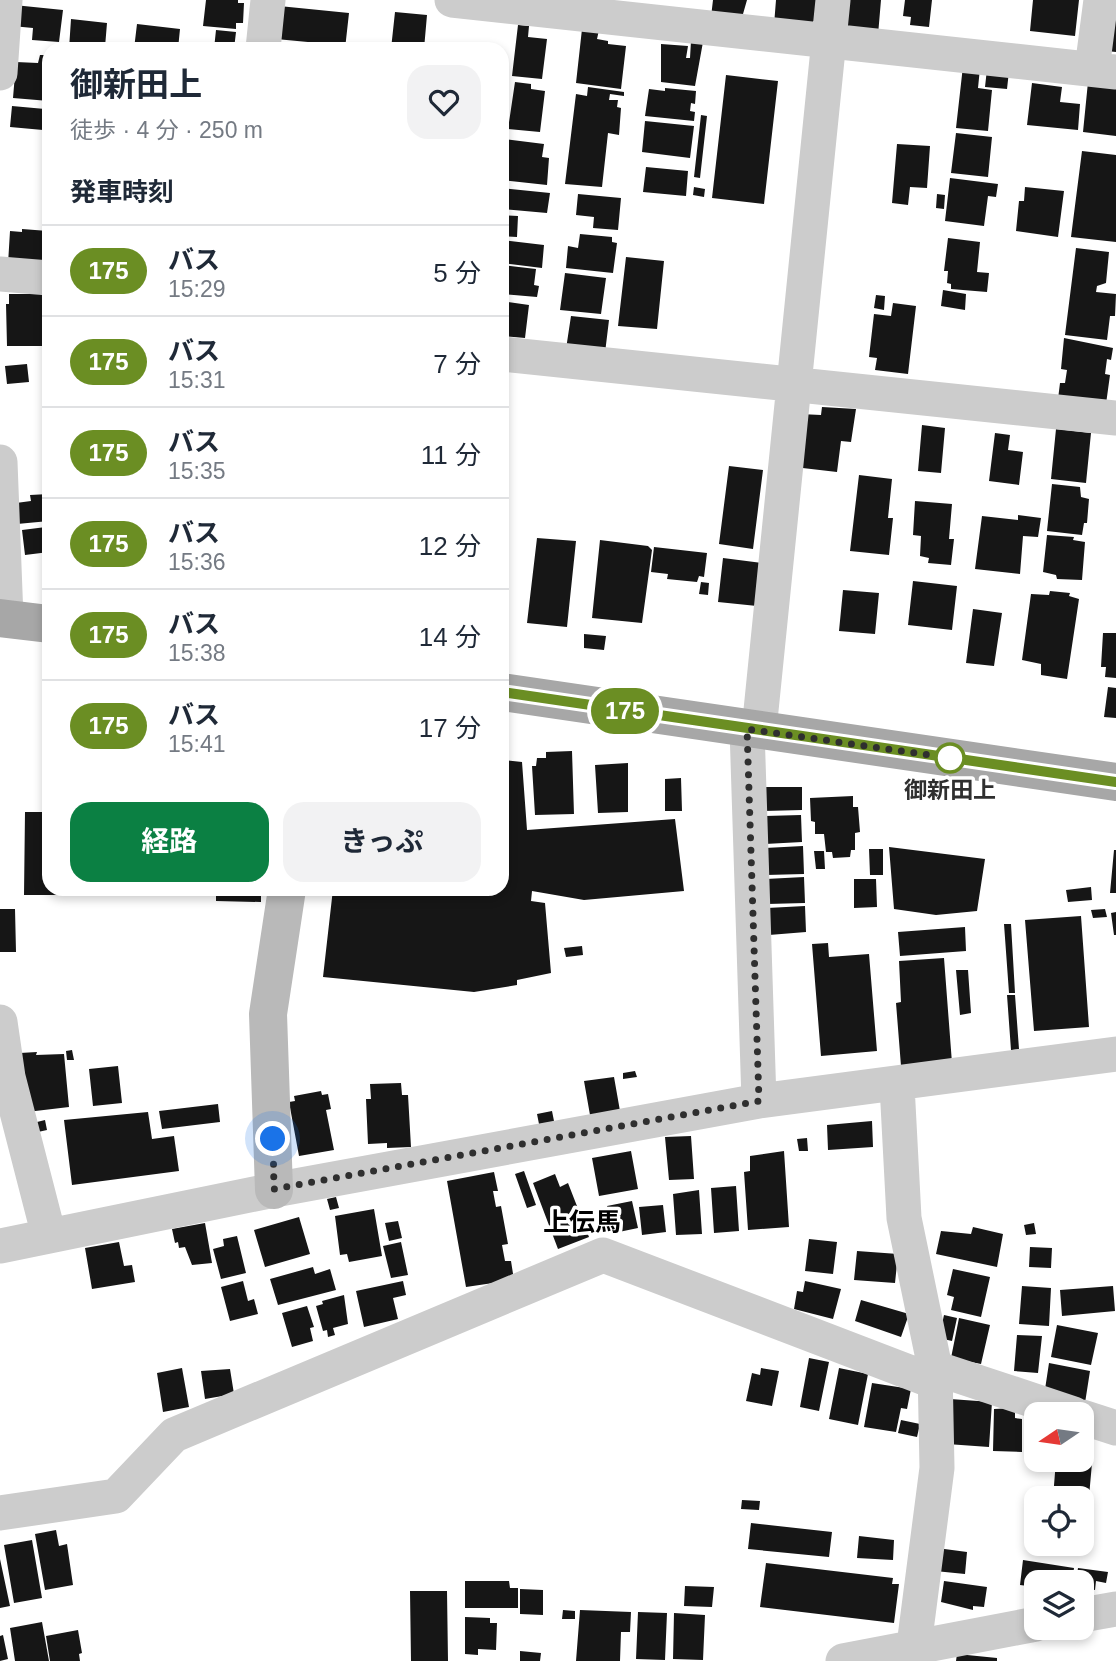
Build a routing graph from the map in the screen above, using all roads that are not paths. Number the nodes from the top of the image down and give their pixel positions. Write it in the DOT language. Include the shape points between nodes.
graph roads {
  1 [pos="5,0"];
  2 [pos="268,0"];
  3 [pos="452,0"];
  4 [pos="833,0"];
  5 [pos="1101,0"];
  6 [pos="829,40"];
  7 [pos="264,42"];
  8 [pos="1104,70"];
  9 [pos="0,73"];
  10 [pos="0,274"];
  11 [pos="42,277"];
  12 [pos="509,355"];
  13 [pos="795,385"];
  14 [pos="1116,418"];
  15 [pos="0,462"];
  16 [pos="3,618"];
  17 [pos="42,623"];
  18 [pos="509,693"];
  19 [pos="753,730"];
  20 [pos="1116,782"];
  21 [pos="286,896"];
  22 [pos="0,1022"];
  23 [pos="1116,1054"];
  24 [pos="897,1085"];
  25 [pos="759,1101"];
  26 [pos="274,1189"];
  27 [pos="49,1236"];
  28 [pos="0,1246"];
  29 [pos="935,1375"];
  30 [pos="1031,1402"];
  31 [pos="1094,1421"];
  32 [pos="1116,1428"];
  33 [pos="0,1513"];
  34 [pos="1116,1609"];
  35 [pos="1094,1613"];
  36 [pos="1024,1627"];
  37 [pos="913,1653"];
  38 [pos="843,1661"];
  1 -- 9 [label="street"];
  2 -- 7 [label="street"];
  3 -- 6 [label="street"];
  4 -- 6 [label="street"];
  5 -- 8 [label="street"];
  6 -- 8 [label="street"];
  6 -- 13 [label="street"];
  10 -- 11 [label="street"];
  12 -- 13 [label="street"];
  13 -- 14 [label="street"];
  13 -- 19 [label="street"];
  15 -- 16 [label="street"];
  16 -- 17 [label="main road"];
  18 -- 19 [label="main road"];
  19 -- 20 [label="main road"];
  19 -- 25 [label="street"];
  21 -- 26 [label="street" via="268,1014"];
  22 -- 27 [label="street" via="8,1077"];
  23 -- 24 [label="street"];
  24 -- 25 [label="street"];
  24 -- 29 [label="street" via="904,1218"];
  25 -- 26 [label="street"];
  26 -- 27 [label="street"];
  27 -- 28 [label="street"];
  29 -- 30 [label="street"];
  29 -- 33 [label="street" via="603,1255 174,1435 116,1496"];
  29 -- 37 [label="street" via="937,1468"];
  31 -- 32 [label="street"];
  34 -- 35 [label="street"];
  36 -- 37 [label="street"];
  37 -- 38 [label="street"];
}
